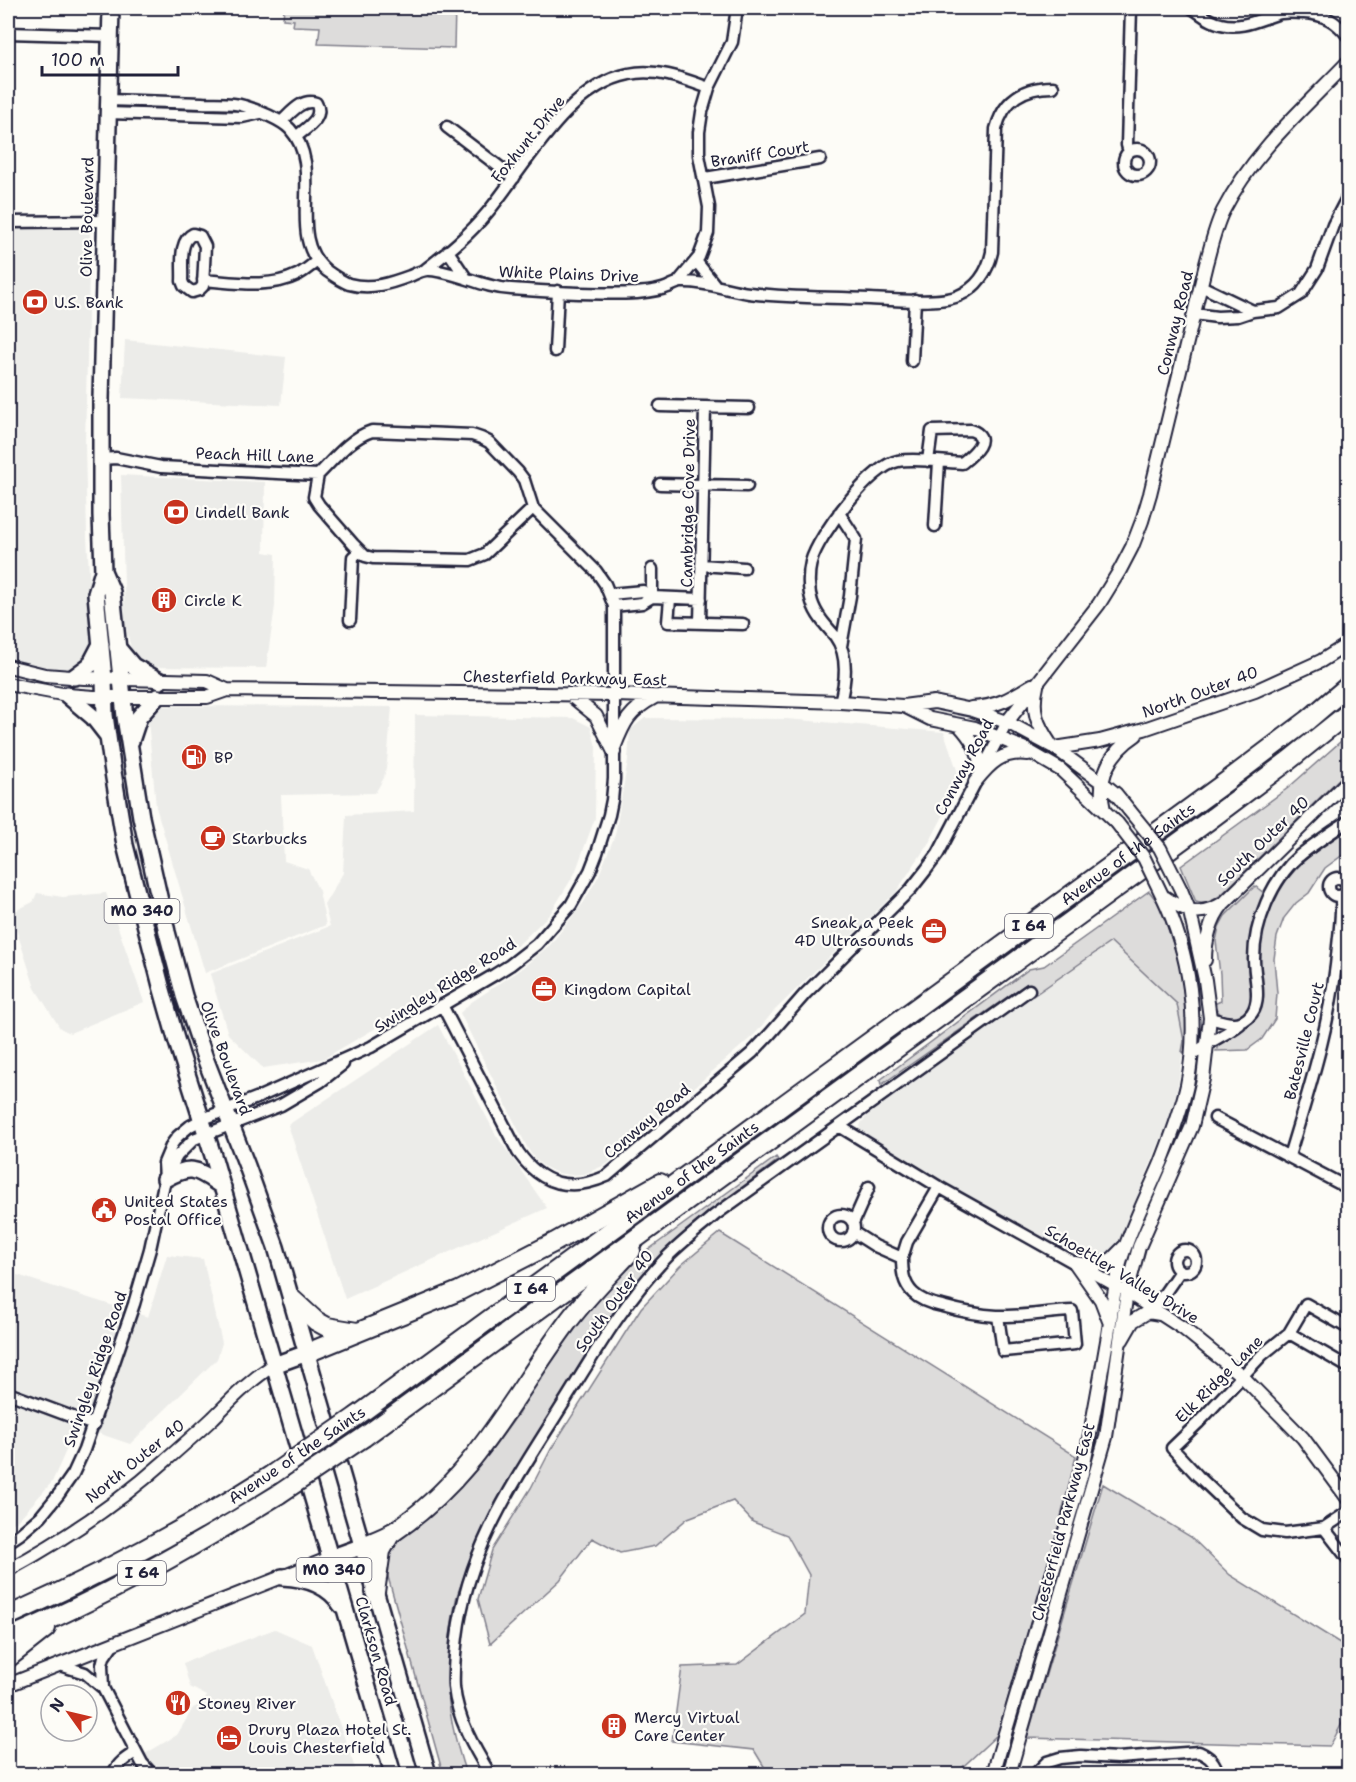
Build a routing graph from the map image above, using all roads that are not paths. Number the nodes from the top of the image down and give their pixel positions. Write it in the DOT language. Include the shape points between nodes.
graph roads {
  1 [pos="111,8"];
  2 [pos="737,8"];
  3 [pos="1131,8"];
  4 [pos="1192,8"];
  5 [pos="8,33"];
  6 [pos="110,36"];
  7 [pos="1348,36"];
  8 [pos="1348,62"];
  9 [pos="1053,87"];
  10 [pos="709,88"];
  11 [pos="108,106"];
  12 [pos="281,122"];
  13 [pos="447,128"];
  14 [pos="296,137"];
  15 [pos="1129,152"];
  16 [pos="820,159"];
  17 [pos="514,178"];
  18 [pos="705,178"];
  19 [pos="1348,196"];
  20 [pos="105,221"];
  21 [pos="8,222"];
  22 [pos="448,251"];
  23 [pos="696,261"];
  24 [pos="316,262"];
  25 [pos="426,269"];
  26 [pos="466,278"];
  27 [pos="203,280"];
  28 [pos="679,281"];
  29 [pos="715,285"];
  30 [pos="1201,286"];
  31 [pos="558,291"];
  32 [pos="1222,296"];
  33 [pos="915,300"];
  34 [pos="1253,310"];
  35 [pos="1194,314"];
  36 [pos="1217,317"];
  37 [pos="555,351"];
  38 [pos="912,361"];
  39 [pos="660,406"];
  40 [pos="705,408"];
  41 [pos="749,408"];
  42 [pos="100,459"];
  43 [pos="933,462"];
  44 [pos="318,475"];
  45 [pos="660,484"];
  46 [pos="704,484"];
  47 [pos="747,486"];
  48 [pos="533,508"];
  49 [pos="839,513"];
  50 [pos="935,526"];
  51 [pos="360,551"];
  52 [pos="702,566"];
  53 [pos="744,568"];
  54 [pos="651,569"];
  55 [pos="103,571"];
  56 [pos="610,594"];
  57 [pos="652,597"];
  58 [pos="670,598"];
  59 [pos="700,599"];
  60 [pos="614,606"];
  61 [pos="350,620"];
  62 [pos="700,622"];
  63 [pos="743,624"];
  64 [pos="100,644"];
  65 [pos="1348,644"];
  66 [pos="841,646"];
  67 [pos="117,647"];
  68 [pos="8,666"];
  69 [pos="74,677"];
  70 [pos="104,679"];
  71 [pos="120,679"];
  72 [pos="160,681"];
  73 [pos="1039,681"];
  74 [pos="8,684"];
  75 [pos="1348,686"];
  76 [pos="227,690"];
  77 [pos="569,694"];
  78 [pos="67,695"];
  79 [pos="615,695"];
  80 [pos="656,696"];
  81 [pos="105,697"];
  82 [pos="123,697"];
  83 [pos="157,697"];
  84 [pos="840,702"];
  85 [pos="903,706"];
  86 [pos="964,708"];
  87 [pos="1348,712"];
  88 [pos="1007,722"];
  89 [pos="959,725"];
  90 [pos="1144,729"];
  91 [pos="107,735"];
  92 [pos="999,737"];
  93 [pos="129,747"];
  94 [pos="1053,747"];
  95 [pos="614,750"];
  96 [pos="1034,754"];
  97 [pos="981,770"];
  98 [pos="1348,781"];
  99 [pos="975,782"];
  100 [pos="1102,782"];
  101 [pos="1104,810"];
  102 [pos="1348,821"];
  103 [pos="1341,896"];
  104 [pos="1165,899"];
  105 [pos="1225,902"];
  106 [pos="1190,912"];
  107 [pos="1204,976"];
  108 [pos="1029,990"];
  109 [pos="442,1005"];
  110 [pos="1210,1018"];
  111 [pos="1245,1020"];
  112 [pos="1206,1045"];
  113 [pos="351,1057"];
  114 [pos="1191,1057"];
  115 [pos="228,1118"];
  116 [pos="1215,1118"];
  117 [pos="205,1126"];
  118 [pos="838,1126"];
  119 [pos="1289,1156"];
  120 [pos="705,1162"];
  121 [pos="165,1179"];
  122 [pos="223,1186"];
  123 [pos="869,1187"];
  124 [pos="939,1187"];
  125 [pos="1348,1188"];
  126 [pos="654,1225"];
  127 [pos="1125,1245"];
  128 [pos="902,1258"];
  129 [pos="1075,1263"];
  130 [pos="1180,1271"];
  131 [pos="1114,1286"];
  132 [pos="1127,1292"];
  133 [pos="292,1299"];
  134 [pos="1156,1312"];
  135 [pos="998,1316"];
  136 [pos="1110,1323"];
  137 [pos="1348,1328"];
  138 [pos="359,1333"];
  139 [pos="1289,1333"];
  140 [pos="1120,1343"];
  141 [pos="307,1353"];
  142 [pos="274,1365"];
  143 [pos="1348,1367"];
  144 [pos="1242,1376"];
  145 [pos="8,1393"];
  146 [pos="94,1425"];
  147 [pos="1348,1499"];
  148 [pos="1348,1512"];
  149 [pos="1324,1528"];
  150 [pos="391,1533"];
  151 [pos="8,1542"];
  152 [pos="363,1546"];
  153 [pos="330,1558"];
  154 [pos="1348,1559"];
  155 [pos="8,1570"];
  156 [pos="282,1576"];
  157 [pos="375,1592"];
  158 [pos="345,1611"];
  159 [pos="66,1612"];
  160 [pos="8,1616"];
  161 [pos="8,1638"];
  162 [pos="113,1644"];
  163 [pos="8,1658"];
  164 [pos="60,1665"];
  165 [pos="8,1685"];
  166 [pos="103,1688"];
  167 [pos="136,1752"];
  168 [pos="113,1774"];
  169 [pos="152,1774"];
  170 [pos="393,1774"];
  171 [pos="428,1774"];
  172 [pos="489,1774"];
  173 [pos="993,1774"];
  174 [pos="1009,1774"];
  175 [pos="1035,1774"];
  176 [pos="1218,1774"];
  1 -- 6 [label="main road, Olive Boulevard / MO 340"];
  2 -- 10 [label="street" via="732,42"];
  3 -- 15 [label="street"];
  4 -- 7 [label="street" via="1222,25 1249,24 1280,13 1315,13 1330,18"];
  5 -- 6 [label="street"];
  6 -- 11 [label="main road, Olive Boulevard / MO 340"];
  8 -- 30 [label="street, Conway Road" via="1243,177 1222,212"];
  9 -- 33 [label="street, White Plains Drive" via="1034,88 1019,95 999,119 992,252 983,275 959,296"];
  10 -- 17 [label="street, Foxhunt Drive" via="659,74 628,74 611,80 565,113"];
  10 -- 18 [label="street" via="699,132"];
  11 -- 12 [label="street" via="242,105"];
  11 -- 20 [label="main road, Olive Boulevard / MO 340"];
  12 -- 14 [label="street"];
  12 -- 14 [label="street" via="304,102 315,104 318,117"];
  13 -- 17 [label="street"];
  14 -- 24 [label="street" via="307,170 307,238"];
  16 -- 18 [label="street, Braniff Court"];
  17 -- 22 [label="street, Foxhunt Drive" via="473,230"];
  18 -- 23 [label="street" via="708,233"];
  19 -- 34 [label="street" via="1317,269 1301,294 1279,308"];
  20 -- 21 [label="street"];
  20 -- 42 [label="main road, Olive Boulevard / MO 340"];
  22 -- 25 [label="street, Foxhunt Drive"];
  22 -- 26 [label="street"];
  23 -- 28 [label="street"];
  23 -- 29 [label="street"];
  24 -- 25 [label="street" via="338,279 364,286 380,286"];
  24 -- 27 [label="street" via="297,275 278,281"];
  25 -- 26 [label="street, White Plains Drive"];
  26 -- 31 [label="street, White Plains Drive" via="508,289"];
  27 -- 27 [label="street" via="204,242 192,234 184,242 182,281 192,292 201,288"];
  28 -- 29 [label="street, White Plains Drive"];
  28 -- 31 [label="street, White Plains Drive" via="667,288 639,293"];
  29 -- 33 [label="street, White Plains Drive" via="766,295"];
  30 -- 32 [label="street"];
  30 -- 35 [label="street, Conway Road"];
  31 -- 37 [label="street"];
  32 -- 34 [label="street"];
  32 -- 36 [label="street"];
  33 -- 38 [label="street"];
  34 -- 36 [label="street" via="1238,316"];
  35 -- 36 [label="street"];
  35 -- 73 [label="street, Conway Road" via="1150,494 1132,547 1099,604"];
  39 -- 40 [label="street"];
  40 -- 41 [label="street"];
  40 -- 46 [label="street, Cambridge Cove Drive"];
  42 -- 44 [label="street, Peach Hill Lane" via="116,458 161,467"];
  42 -- 55 [label="main road, Olive Boulevard / MO 340"];
  43 -- 43 [label="street" via="962,463 977,450 979,436 970,430 933,431"];
  43 -- 49 [label="street" via="898,461 885,466"];
  43 -- 50 [label="street"];
  44 -- 48 [label="street, Peach Hill Lane" via="355,439 372,431 472,435 489,442 518,472"];
  44 -- 51 [label="street" via="314,497"];
  45 -- 46 [label="street"];
  46 -- 47 [label="street"];
  46 -- 52 [label="street, Cambridge Cove Drive"];
  48 -- 51 [label="street" via="485,554 470,560 374,558"];
  48 -- 56 [label="street, Peach Hill Lane" via="596,571"];
  49 -- 66 [label="street" via="856,539"];
  49 -- 66 [label="street" via="821,537 811,562 809,583 822,621"];
  51 -- 61 [label="street" via="353,557"];
  52 -- 53 [label="street"];
  52 -- 59 [label="street, Cambridge Cove Drive"];
  54 -- 57 [label="street"];
  55 -- 64 [label="main road, Olive Boulevard / MO 340" via="96,594"];
  55 -- 67 [label="main road, Olive Boulevard / MO 340" via="112,592"];
  56 -- 57 [label="street, Cambridge Cove Drive" via="643,591"];
  56 -- 60 [label="street, Peach Hill Lane"];
  57 -- 58 [label="street, Cambridge Cove Drive"];
  57 -- 60 [label="street, Cambridge Cove Drive" via="642,603"];
  58 -- 59 [label="street, Cambridge Cove Drive"];
  58 -- 62 [label="street" via="668,622"];
  59 -- 62 [label="street, Cambridge Cove Drive"];
  60 -- 79 [label="street, Peach Hill Lane"];
  62 -- 63 [label="street"];
  64 -- 69 [label="main road" via="90,665"];
  64 -- 70 [label="main road, Olive Boulevard / MO 340"];
  65 -- 90 [label="street, North Outer 40" via="1255,691"];
  66 -- 84 [label="street" via="845,681"];
  67 -- 71 [label="main road, Olive Boulevard / MO 340"];
  67 -- 72 [label="main road" via="133,666"];
  68 -- 69 [label="street, Chesterfield Parkway East"];
  69 -- 70 [label="street, Chesterfield Parkway East"];
  70 -- 71 [label="street, Chesterfield Parkway East"];
  70 -- 81 [label="main road, Olive Boulevard / MO 340"];
  71 -- 72 [label="street, Chesterfield Parkway East"];
  71 -- 82 [label="main road, Olive Boulevard / MO 340"];
  72 -- 76 [label="street, Chesterfield Parkway East" via="207,681"];
  73 -- 86 [label="street" via="1006,701"];
  73 -- 88 [label="street, Conway Road"];
  73 -- 94 [label="street" via="1034,697 1035,716"];
  74 -- 78 [label="street, Chesterfield Parkway East"];
  75 -- 120 [label="highway, Avenue of the Saints / I 64" via="1227,781"];
  76 -- 77 [label="street, Chesterfield Parkway East"];
  76 -- 83 [label="street, Chesterfield Parkway East" via="207,697"];
  77 -- 79 [label="street, Chesterfield Parkway East"];
  77 -- 95 [label="street" via="596,716"];
  78 -- 81 [label="street, Chesterfield Parkway East"];
  78 -- 91 [label="main road"];
  79 -- 80 [label="street, Chesterfield Parkway East"];
  79 -- 95 [label="street, Swingley Ridge Road"];
  80 -- 84 [label="street, Chesterfield Parkway East"];
  80 -- 95 [label="street" via="634,711 623,725"];
  81 -- 82 [label="street, Chesterfield Parkway East"];
  81 -- 91 [label="main road, Olive Boulevard / MO 340"];
  82 -- 83 [label="street, Chesterfield Parkway East"];
  82 -- 93 [label="main road, Olive Boulevard / MO 340"];
  83 -- 93 [label="main road" via="139,717"];
  84 -- 85 [label="street, Chesterfield Parkway East"];
  85 -- 86 [label="street, Chesterfield Parkway East" via="934,702"];
  85 -- 89 [label="street, Chesterfield Parkway East" via="930,719"];
  86 -- 88 [label="street, Chesterfield Parkway East"];
  87 -- 126 [label="highway, Avenue of the Saints / I 64" via="1288,761"];
  88 -- 92 [label="street, Conway Road"];
  88 -- 94 [label="street, Chesterfield Parkway East"];
  89 -- 92 [label="street, Chesterfield Parkway East"];
  89 -- 97 [label="street" via="975,747"];
  90 -- 94 [label="street, North Outer 40" via="1100,741"];
  90 -- 100 [label="street" via="1115,753"];
  91 -- 117 [label="main road, Olive Boulevard / MO 340" via="125,845 174,1030"];
  92 -- 96 [label="street, Chesterfield Parkway East"];
  92 -- 97 [label="street, Conway Road"];
  93 -- 115 [label="main road, Olive Boulevard / MO 340" via="155,883 176,964 194,1027"];
  94 -- 100 [label="street, Chesterfield Parkway East"];
  95 -- 109 [label="street, Swingley Ridge Road" via="609,815 590,871 571,905 523,956"];
  96 -- 99 [label="street" via="1003,755"];
  96 -- 101 [label="street, Chesterfield Parkway East" via="1061,770"];
  97 -- 99 [label="street, Conway Road"];
  98 -- 105 [label="street, South Outer 40"];
  99 -- 109 [label="street, Conway Road" via="938,854 911,889 805,994 752,1053 616,1169 597,1180 569,1185 553,1181 526,1164"];
  100 -- 101 [label="street"];
  100 -- 106 [label="street, Chesterfield Parkway East, bridge" via="1160,848"];
  101 -- 104 [label="street, Chesterfield Parkway East, bridge" via="1144,858"];
  102 -- 111 [label="street" via="1299,856 1273,891 1257,929 1257,999 1251,1016"];
  103 -- 119 [label="street, Batesville Court" via="1342,919 1330,1012"];
  104 -- 106 [label="street"];
  104 -- 114 [label="street, Chesterfield Parkway East" via="1190,986"];
  105 -- 106 [label="street, South Outer 40" via="1214,909"];
  105 -- 107 [label="street" via="1205,946"];
  106 -- 107 [label="street, Chesterfield Parkway East"];
  107 -- 110 [label="street, Chesterfield Parkway East"];
  108 -- 118 [label="street, South Outer 40"];
  109 -- 113 [label="street, Swingley Ridge Road"];
  110 -- 111 [label="street" via="1230,1024"];
  110 -- 112 [label="street, Chesterfield Parkway East"];
  111 -- 112 [label="street"];
  112 -- 114 [label="street"];
  112 -- 132 [label="street, Chesterfield Parkway East" via="1192,1126 1139,1247"];
  113 -- 115 [label="street, Swingley Ridge Road" via="259,1097"];
  113 -- 115 [label="street, Swingley Ridge Road" via="320,1082 281,1105"];
  114 -- 127 [label="street, Chesterfield Parkway East" via="1176,1125"];
  115 -- 117 [label="street, Swingley Ridge Road"];
  115 -- 117 [label="street, Swingley Ridge Road"];
  115 -- 133 [label="main road, Olive Boulevard / MO 340" via="265,1213"];
  116 -- 119 [label="street"];
  117 -- 121 [label="street, Swingley Ridge Road" via="184,1130 172,1144 164,1163"];
  117 -- 122 [label="main road, Olive Boulevard / MO 340"];
  118 -- 124 [label="street, Schoettler Valley Drive"];
  118 -- 172 [label="street, South Outer 40" via="715,1215 668,1256 600,1345 492,1521 465,1591 454,1680 459,1710 472,1745"];
  119 -- 125 [label="street"];
  120 -- 138 [label="highway" via="654,1185 459,1291"];
  120 -- 160 [label="highway, Avenue of the Saints / I 64, bridge" via="273,1474 117,1564"];
  121 -- 122 [label="main road" via="189,1169"];
  121 -- 146 [label="street, Swingley Ridge Road" via="148,1258"];
  122 -- 142 [label="main road, Olive Boulevard / MO 340"];
  123 -- 128 [label="street" via="853,1228 875,1246"];
  124 -- 128 [label="street"];
  124 -- 129 [label="street, Schoettler Valley Drive"];
  126 -- 150 [label="highway" via="582,1303 461,1474"];
  126 -- 159 [label="highway, Avenue of the Saints / I 64, bridge" via="364,1437 279,1494 166,1561"];
  127 -- 129 [label="street" via="1112,1259 1095,1266"];
  127 -- 131 [label="street, Chesterfield Parkway East"];
  128 -- 135 [label="street" via="905,1281 921,1299 973,1314"];
  129 -- 131 [label="street, Schoettler Valley Drive"];
  129 -- 136 [label="street" via="1101,1300"];
  130 -- 134 [label="street"];
  131 -- 132 [label="street, Schoettler Valley Drive"];
  131 -- 136 [label="street, Chesterfield Parkway East"];
  132 -- 134 [label="street, Schoettler Valley Drive"];
  132 -- 140 [label="street, Chesterfield Parkway East"];
  133 -- 138 [label="highway" via="327,1327"];
  133 -- 141 [label="main road, Olive Boulevard / MO 340"];
  134 -- 140 [label="street" via="1148,1312 1133,1322"];
  134 -- 144 [label="street, Schoettler Valley Drive" via="1184,1329"];
  135 -- 135 [label="street" via="1003,1351 1075,1344 1072,1311"];
  136 -- 173 [label="street, Chesterfield Parkway East" via="1082,1473"];
  137 -- 139 [label="street, Elk Ridge Lane" via="1306,1304"];
  138 -- 141 [label="highway"];
  139 -- 143 [label="street"];
  139 -- 144 [label="street, Elk Ridge Lane"];
  140 -- 174 [label="street, Chesterfield Parkway East" via="1106,1437"];
  141 -- 142 [label="main road"];
  141 -- 152 [label="main road, Olive Boulevard / MO 340"];
  142 -- 153 [label="main road, Clarkson Road / MO 340"];
  142 -- 155 [label="street, North Outer 40" via="246,1385 178,1450 116,1501"];
  144 -- 147 [label="street, Schoettler Valley Drive" via="1303,1438"];
  144 -- 149 [label="street, Elk Ridge Lane" via="1172,1448 1252,1525 1285,1533"];
  145 -- 146 [label="street"];
  146 -- 151 [label="street, Swingley Ridge Road" via="73,1474 59,1494"];
  148 -- 149 [label="street"];
  149 -- 154 [label="street"];
  150 -- 152 [label="highway"];
  150 -- 157 [label="highway" via="381,1551"];
  152 -- 153 [label="main road"];
  152 -- 157 [label="main road, Clarkson Road / MO 340"];
  153 -- 156 [label="street"];
  153 -- 158 [label="main road, Clarkson Road / MO 340"];
  156 -- 158 [label="main road" via="317,1584 338,1599"];
  156 -- 162 [label="street"];
  157 -- 171 [label="main road, Clarkson Road / MO 340"];
  158 -- 170 [label="main road, Clarkson Road / MO 340"];
  159 -- 161 [label="highway, Avenue of the Saints / I 64"];
  159 -- 163 [label="highway"];
  162 -- 164 [label="street"];
  162 -- 166 [label="street" via="102,1665"];
  164 -- 165 [label="street"];
  164 -- 166 [label="street" via="85,1673"];
  166 -- 167 [label="street"];
  167 -- 168 [label="street" via="116,1766"];
  167 -- 169 [label="street"];
  175 -- 176 [label="street" via="1047,1762 1060,1758 1199,1752 1215,1763"];
}
